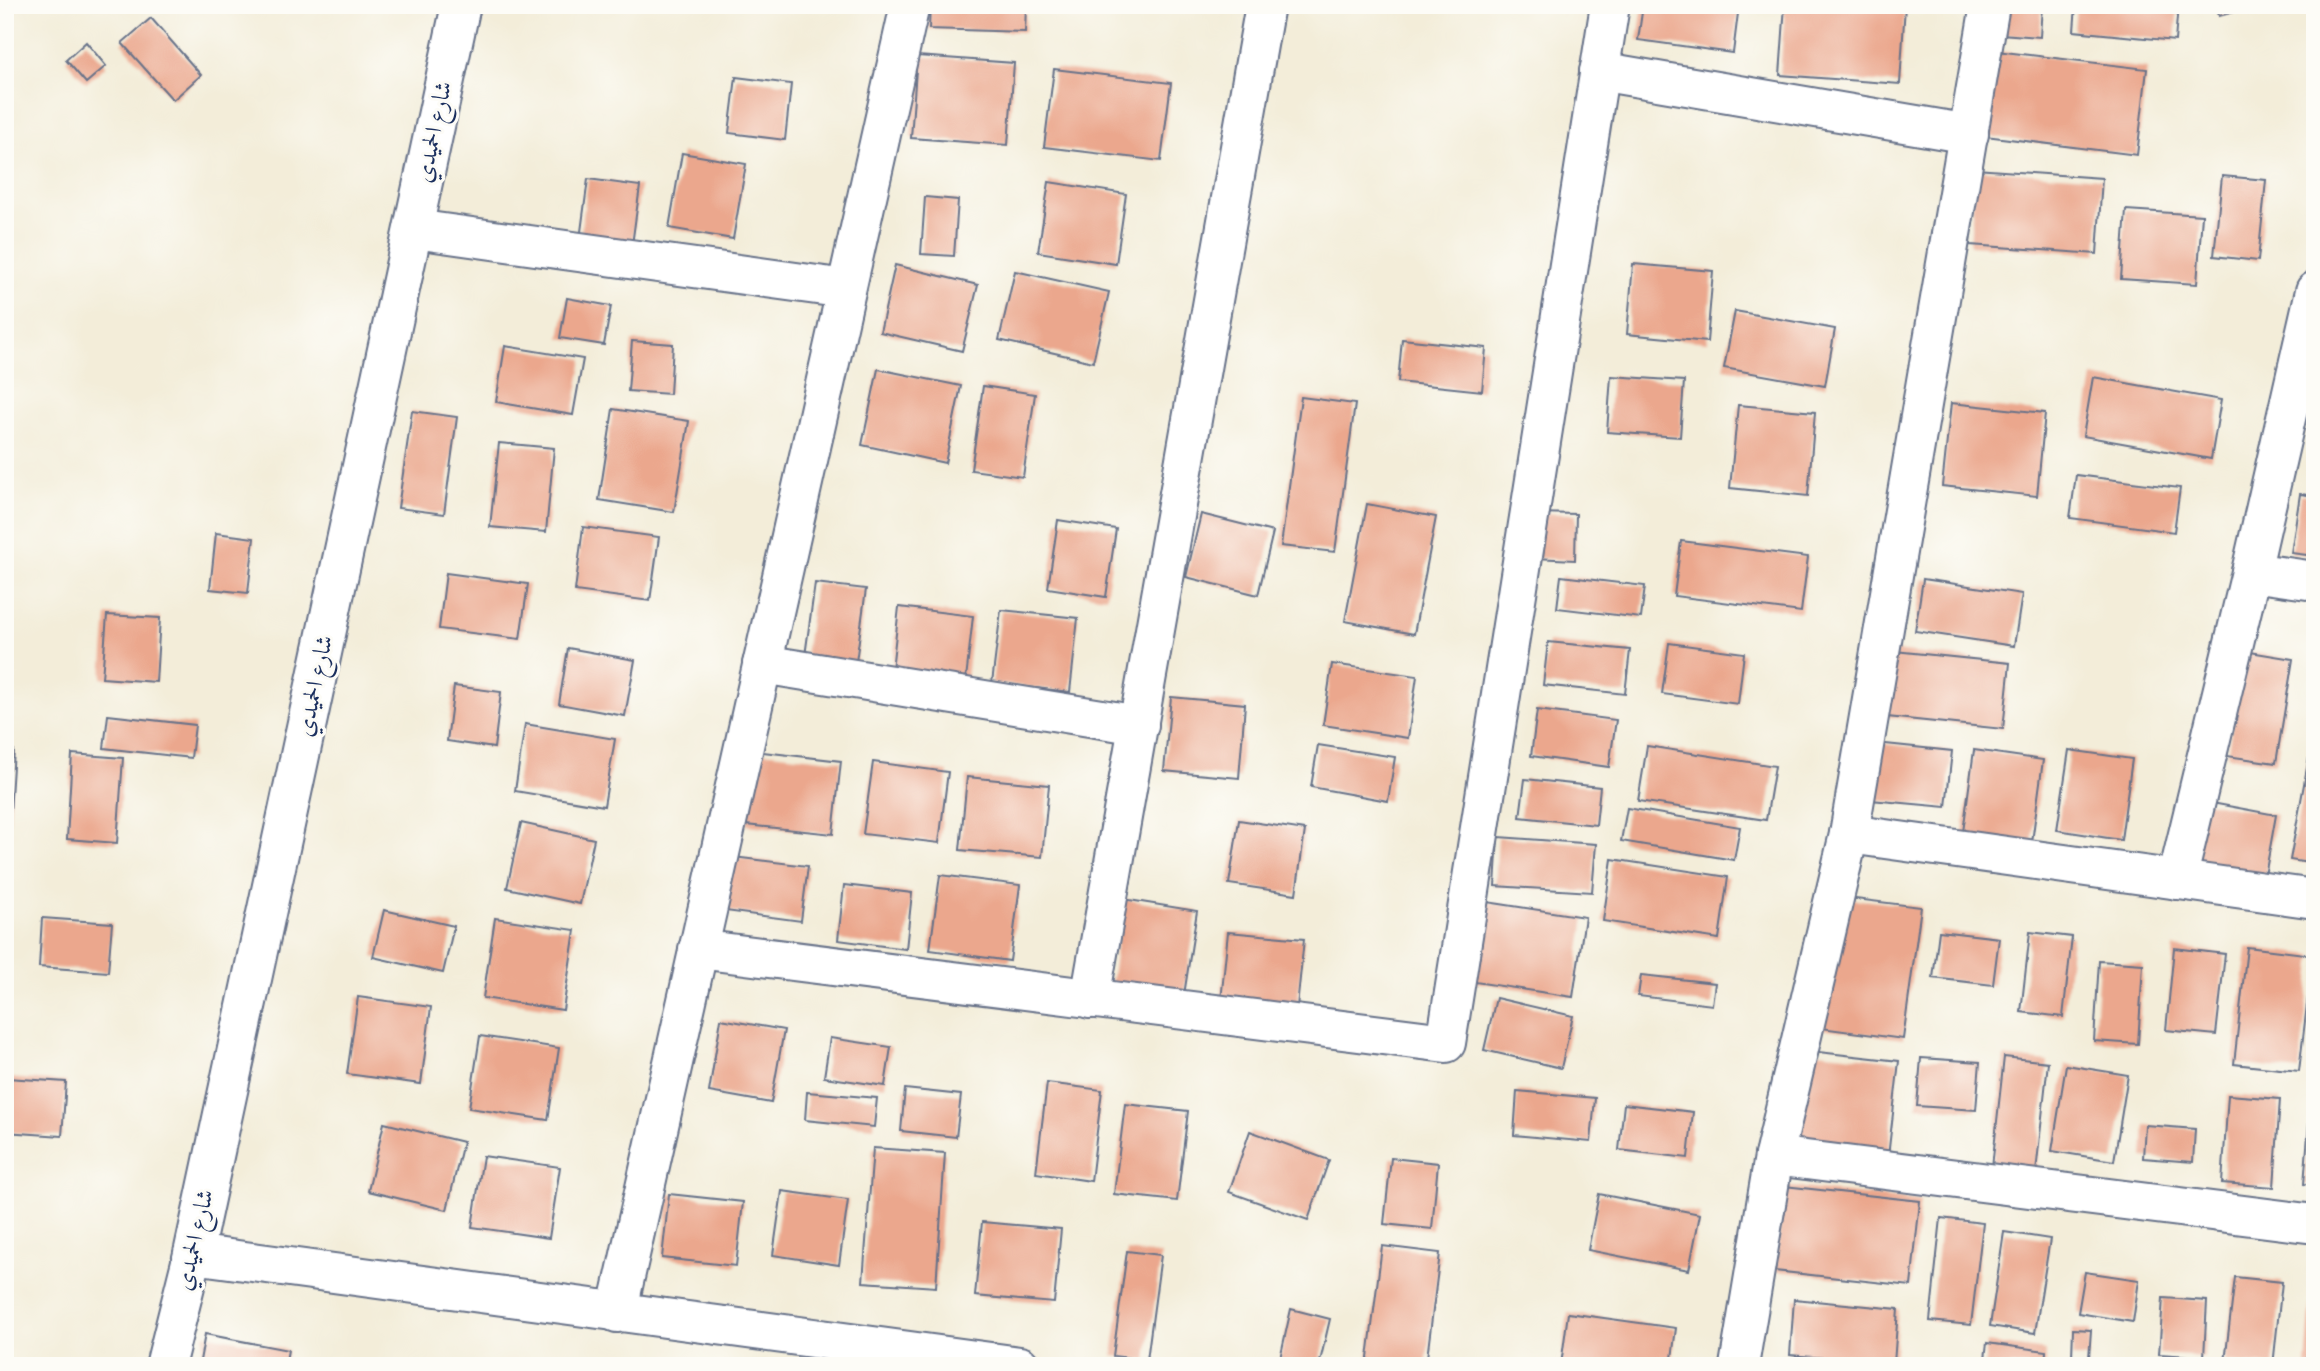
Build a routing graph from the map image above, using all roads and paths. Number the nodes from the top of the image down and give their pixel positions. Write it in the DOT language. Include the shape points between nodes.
graph roads {
  1 [pos="461,5"];
  2 [pos="910,5"];
  3 [pos="1265,5"];
  4 [pos="1610,5"];
  5 [pos="1990,5"];
  6 [pos="1600,71"];
  7 [pos="1969,134"];
  8 [pos="414,229"];
  9 [pos="846,289"];
  10 [pos="2315,291"];
  11 [pos="2251,572"];
  12 [pos="2315,581"];
  13 [pos="762,664"];
  14 [pos="1139,725"];
  15 [pos="1849,834"];
  16 [pos="2176,880"];
  17 [pos="2315,899"];
  18 [pos="698,949"];
  19 [pos="1090,999"];
  20 [pos="1774,1157"];
  21 [pos="2315,1224"];
  22 [pos="193,1254"];
  23 [pos="617,1313"];
  24 [pos="165,1366"];
  25 [pos="1020,1366"];
  26 [pos="1739,1366"];
  1 -- 8 [label="street, شارع الحميدي"];
  2 -- 9 [label="street"];
  3 -- 14 [label="street"];
  4 -- 6 [label="street"];
  5 -- 7 [label="street"];
  6 -- 7 [label="street"];
  6 -- 19 [label="street" via="1446,1043"];
  7 -- 15 [label="street"];
  8 -- 9 [label="street"];
  8 -- 22 [label="street, شارع الحميدي"];
  9 -- 13 [label="street"];
  10 -- 11 [label="street"];
  11 -- 12 [label="street"];
  11 -- 16 [label="street"];
  13 -- 14 [label="street"];
  13 -- 18 [label="street"];
  14 -- 19 [label="street"];
  15 -- 16 [label="street"];
  15 -- 20 [label="street"];
  16 -- 17 [label="street"];
  18 -- 19 [label="street"];
  18 -- 23 [label="street"];
  20 -- 21 [label="street"];
  20 -- 26 [label="street"];
  22 -- 23 [label="street"];
  22 -- 24 [label="street, شارع الحميدي"];
  23 -- 25 [label="street"];
}
